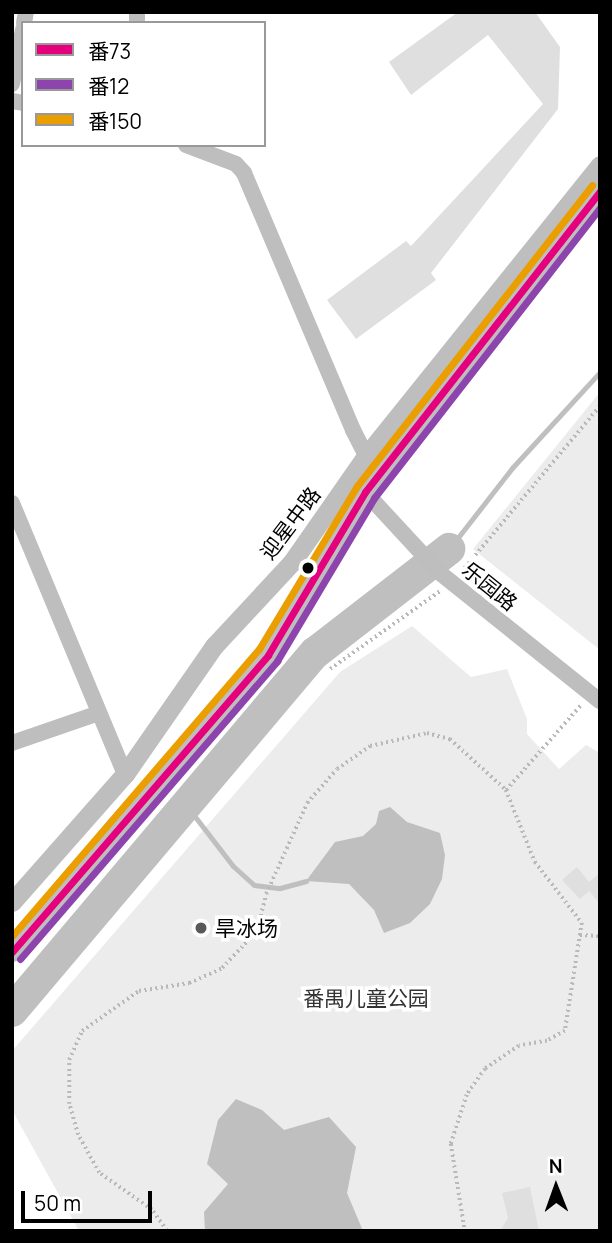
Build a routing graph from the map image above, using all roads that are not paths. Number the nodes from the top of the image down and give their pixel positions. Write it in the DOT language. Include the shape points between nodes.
graph roads {
  1 [pos="21,40"];
  2 [pos="12,84"];
  3 [pos="191,147"];
  4 [pos="600,165"];
  5 [pos="600,191"];
  6 [pos="366,456"];
  7 [pos="381,471"];
  8 [pos="365,492"];
  9 [pos="12,503"];
  10 [pos="595,697"];
  11 [pos="99,713"];
  12 [pos="12,743"];
  13 [pos="125,774"];
  14 [pos="12,902"];
  15 [pos="12,951"];
  1 -- 2 [label="street"];
  3 -- 6 [label="street" via="236,164 244,173"];
  4 -- 6 [label="street, 迎星中路"];
  5 -- 7 [label="street"];
  6 -- 7 [label="street"];
  6 -- 13 [label="street, 迎星中路" via="292,562 214,646"];
  7 -- 8 [label="street"];
  8 -- 10 [label="street, 乐园路" via="446,578"];
  8 -- 15 [label="street" via="268,655"];
  9 -- 11 [label="street"];
  11 -- 12 [label="street"];
  11 -- 13 [label="street"];
  13 -- 14 [label="street, 迎星中路"];
}
